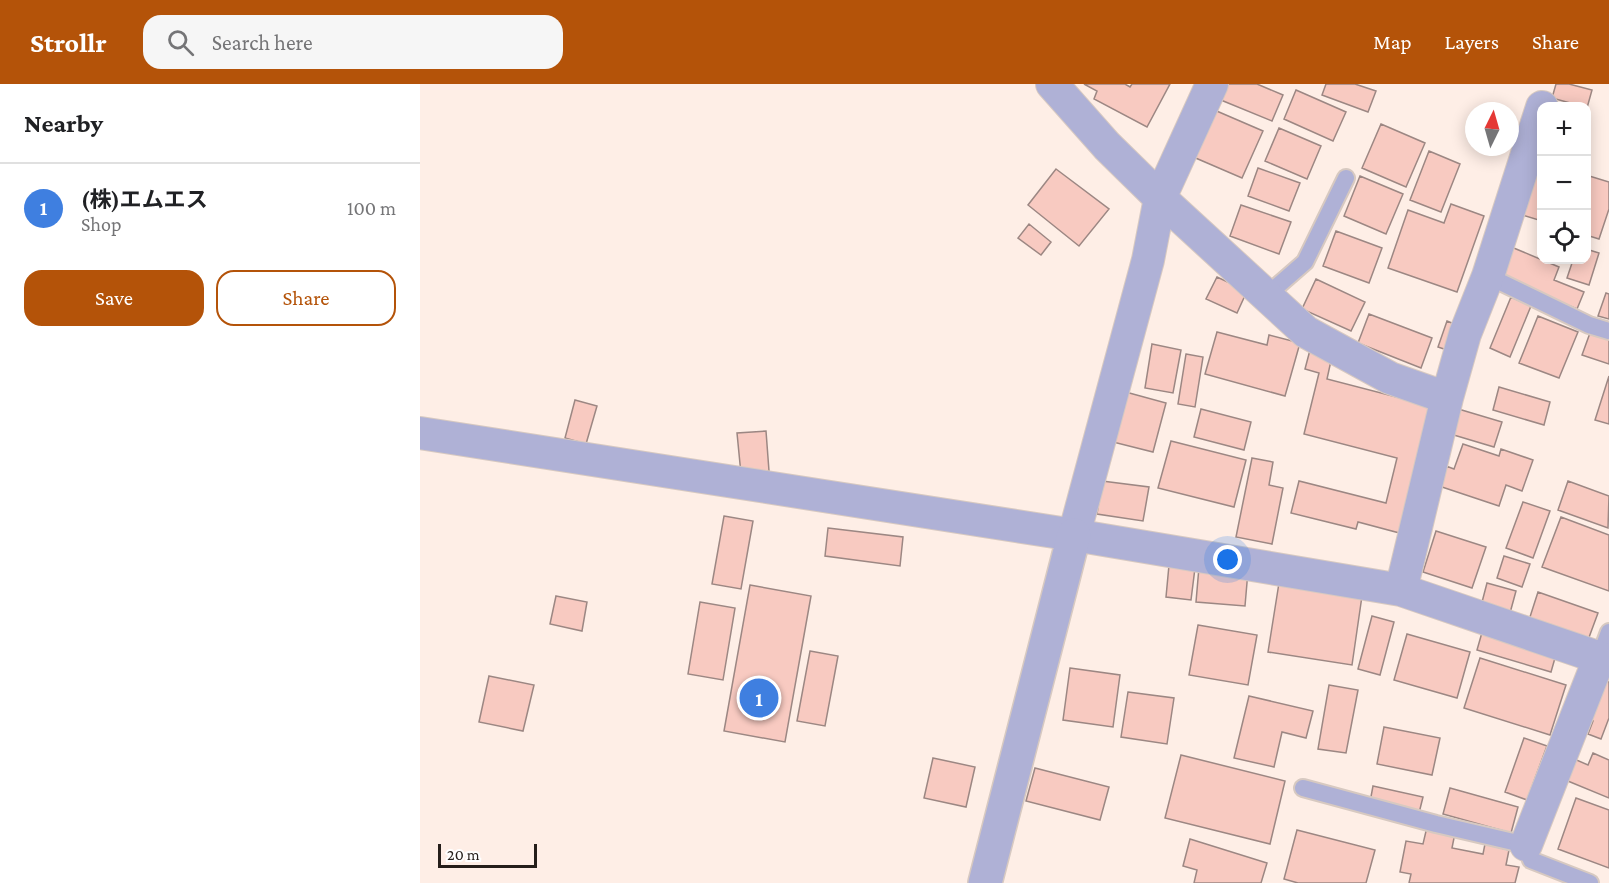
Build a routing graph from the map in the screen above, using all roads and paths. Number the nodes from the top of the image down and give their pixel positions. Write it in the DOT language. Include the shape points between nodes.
graph roads {
  1 [pos="1052,84"];
  2 [pos="1212,84"];
  3 [pos="1549,84"];
  4 [pos="1544,102"];
  5 [pos="1537,123"];
  6 [pos="1346,178"];
  7 [pos="1160,198"];
  8 [pos="1488,276"];
  9 [pos="1266,296"];
  10 [pos="1609,331"];
  11 [pos="1447,398"];
  12 [pos="420,433"];
  13 [pos="1074,535"];
  14 [pos="1401,590"];
  15 [pos="1606,650"];
  16 [pos="1303,788"];
  17 [pos="1526,845"];
  18 [pos="985,883"];
  19 [pos="1590,883"];
  1 -- 7 [label="street"];
  2 -- 7 [label="street"];
  3 -- 4 [label="street"];
  5 -- 8 [label="street"];
  6 -- 9 [label="lane" via="1305,262"];
  7 -- 9 [label="street"];
  7 -- 13 [label="street" via="1148,260"];
  8 -- 10 [label="lane" via="1588,325"];
  8 -- 11 [label="street" via="1465,334"];
  9 -- 11 [label="street" via="1306,332 1390,378"];
  11 -- 14 [label="street"];
  12 -- 13 [label="street"];
  13 -- 14 [label="street"];
  13 -- 18 [label="street"];
  14 -- 15 [label="street"];
  15 -- 17 [label="street"];
  16 -- 17 [label="lane"];
  17 -- 19 [label="lane" via="1531,860"];
}
